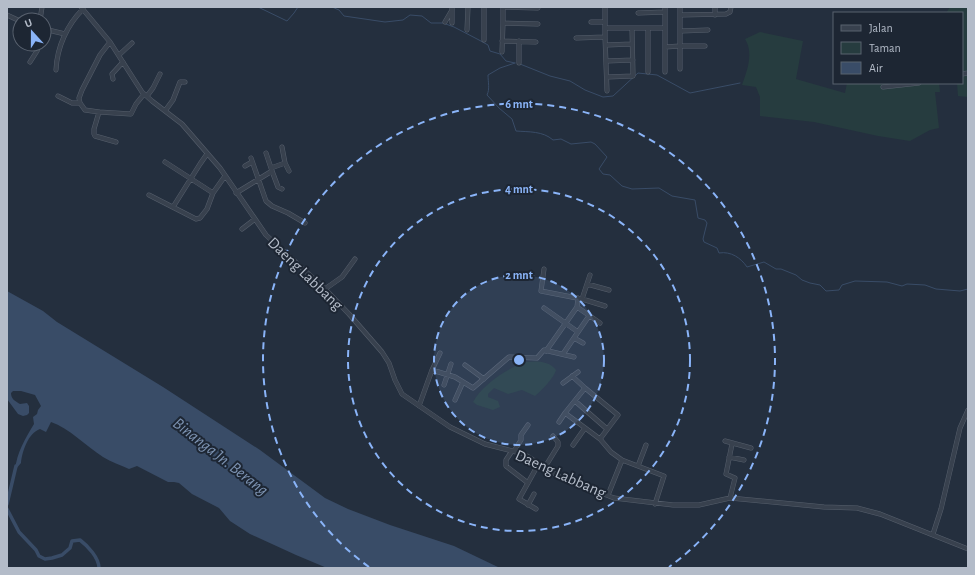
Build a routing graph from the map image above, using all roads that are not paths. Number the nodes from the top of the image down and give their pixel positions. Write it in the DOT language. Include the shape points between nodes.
graph roads {
  1 [pos="468,7"];
  2 [pos="484,7"];
  3 [pos="605,7"];
  4 [pos="680,7"];
  5 [pos="715,7"];
  6 [pos="731,7"];
  7 [pos="82,8"];
  8 [pos="452,8"];
  9 [pos="538,8"];
  10 [pos="665,10"];
  11 [pos="638,13"];
  12 [pos="680,15"];
  13 [pos="715,15"];
  14 [pos="445,22"];
  15 [pos="591,22"];
  16 [pos="605,22"];
  17 [pos="452,23"];
  18 [pos="503,24"];
  19 [pos="538,24"];
  20 [pos="605,28"];
  21 [pos="632,28"];
  22 [pos="648,28"];
  23 [pos="665,28"];
  24 [pos="52,30"];
  25 [pos="467,30"];
  26 [pos="708,30"];
  27 [pos="680,31"];
  28 [pos="65,34"];
  29 [pos="576,38"];
  30 [pos="605,38"];
  31 [pos="484,40"];
  32 [pos="502,41"];
  33 [pos="519,41"];
  34 [pos="110,42"];
  35 [pos="536,42"];
  36 [pos="132,43"];
  37 [pos="632,44"];
  38 [pos="606,45"];
  39 [pos="680,46"];
  40 [pos="705,46"];
  41 [pos="665,47"];
  42 [pos="36,52"];
  43 [pos="502,52"];
  44 [pos="118,55"];
  45 [pos="633,60"];
  46 [pos="606,61"];
  47 [pos="30,62"];
  48 [pos="123,62"];
  49 [pos="519,63"];
  50 [pos="680,69"];
  51 [pos="56,70"];
  52 [pos="648,72"];
  53 [pos="665,72"];
  54 [pos="160,74"];
  55 [pos="607,77"];
  56 [pos="113,79"];
  57 [pos="185,82"];
  58 [pos="909,84"];
  59 [pos="883,87"];
  60 [pos="607,91"];
  61 [pos="146,95"];
  62 [pos="58,96"];
  63 [pos="80,103"];
  64 [pos="165,111"];
  65 [pos="99,112"];
  66 [pos="116,142"];
  67 [pos="282,147"];
  68 [pos="266,153"];
  69 [pos="208,154"];
  70 [pos="165,162"];
  71 [pos="285,163"];
  72 [pos="245,166"];
  73 [pos="271,169"];
  74 [pos="289,171"];
  75 [pos="225,176"];
  76 [pos="258,178"];
  77 [pos="190,179"];
  78 [pos="282,189"];
  79 [pos="213,193"];
  80 [pos="236,193"];
  81 [pos="149,195"];
  82 [pos="173,207"];
  83 [pos="255,219"];
  84 [pos="305,223"];
  85 [pos="242,229"];
  86 [pos="356,259"];
  87 [pos="544,269"];
  88 [pos="590,275"];
  89 [pos="587,284"];
  90 [pos="325,289"];
  91 [pos="609,290"];
  92 [pos="580,299"];
  93 [pos="605,306"];
  94 [pos="577,307"];
  95 [pos="544,308"];
  96 [pos="589,316"];
  97 [pos="565,323"];
  98 [pos="600,323"];
  99 [pos="578,332"];
  100 [pos="574,338"];
  101 [pos="583,343"];
  102 [pos="546,351"];
  103 [pos="440,353"];
  104 [pos="563,354"];
  105 [pos="574,357"];
  106 [pos="451,364"];
  107 [pos="465,365"];
  108 [pos="432,370"];
  109 [pos="578,372"];
  110 [pos="448,375"];
  111 [pos="572,376"];
  112 [pos="484,378"];
  113 [pos="463,382"];
  114 [pos="563,383"];
  115 [pos="444,385"];
  116 [pos="585,388"];
  117 [pos="455,400"];
  118 [pos="575,401"];
  119 [pos="418,406"];
  120 [pos="968,410"];
  121 [pos="565,413"];
  122 [pos="559,422"];
  123 [pos="528,424"];
  124 [pos="585,428"];
  125 [pos="607,429"];
  126 [pos="553,436"];
  127 [pos="600,439"];
  128 [pos="725,441"];
  129 [pos="732,444"];
  130 [pos="574,445"];
  131 [pos="646,445"];
  132 [pos="751,448"];
  133 [pos="513,451"];
  134 [pos="729,457"];
  135 [pos="622,460"];
  136 [pos="744,460"];
  137 [pos="539,463"];
  138 [pos="638,466"];
  139 [pos="545,467"];
  140 [pos="528,483"];
  141 [pos="534,494"];
  142 [pos="608,496"];
  143 [pos="730,498"];
  144 [pos="655,504"];
  145 [pos="528,505"];
  146 [pos="536,509"];
  147 [pos="933,534"];
  148 [pos="968,549"];
  1 -- 25 [label="street"];
  2 -- 31 [label="street"];
  3 -- 16 [label="street"];
  4 -- 12 [label="street"];
  5 -- 13 [label="street"];
  6 -- 13 [label="street" via="728,14"];
  7 -- 28 [label="street"];
  7 -- 34 [label="street, Daeng Labbang"];
  8 -- 14 [label="street"];
  8 -- 17 [label="street"];
  9 -- 18 [label="street" via="503,7"];
  10 -- 11 [label="street"];
  10 -- 23 [label="street"];
  12 -- 13 [label="street"];
  12 -- 27 [label="street"];
  15 -- 16 [label="street"];
  16 -- 20 [label="street"];
  18 -- 19 [label="street"];
  18 -- 32 [label="street"];
  20 -- 21 [label="street"];
  20 -- 30 [label="street"];
  21 -- 22 [label="street"];
  21 -- 37 [label="street"];
  22 -- 23 [label="street"];
  22 -- 52 [label="street"];
  23 -- 41 [label="street"];
  24 -- 28 [label="street"];
  26 -- 27 [label="street"];
  27 -- 39 [label="street"];
  28 -- 51 [label="street"];
  29 -- 30 [label="street"];
  30 -- 38 [label="street"];
  32 -- 33 [label="street"];
  32 -- 43 [label="street"];
  33 -- 35 [label="street"];
  33 -- 49 [label="street"];
  34 -- 44 [label="street, Daeng Labbang"];
  34 -- 63 [label="street" via="100,55 82,90"];
  36 -- 44 [label="street"];
  37 -- 38 [label="street"];
  37 -- 45 [label="street"];
  38 -- 46 [label="street"];
  39 -- 40 [label="street"];
  39 -- 41 [label="street"];
  39 -- 50 [label="street"];
  41 -- 53 [label="street"];
  42 -- 47 [label="street"];
  44 -- 48 [label="street, Daeng Labbang"];
  45 -- 46 [label="street"];
  45 -- 55 [label="street" via="633,76"];
  46 -- 55 [label="street"];
  48 -- 56 [label="street" via="112,74"];
  48 -- 61 [label="street, Daeng Labbang"];
  54 -- 61 [label="street" via="154,88"];
  55 -- 60 [label="street"];
  57 -- 64 [label="street" via="180,82 173,100"];
  58 -- 59 [label="street"];
  61 -- 64 [label="street, Daeng Labbang"];
  61 -- 65 [label="street" via="136,104 131,114"];
  62 -- 63 [label="street"];
  63 -- 65 [label="street" via="85,110"];
  64 -- 69 [label="street, Daeng Labbang" via="182,124"];
  65 -- 66 [label="street" via="94,129 95,136"];
  67 -- 71 [label="street"];
  68 -- 73 [label="street"];
  69 -- 75 [label="street, Daeng Labbang"];
  69 -- 77 [label="street"];
  70 -- 77 [label="street"];
  71 -- 73 [label="street"];
  71 -- 74 [label="street"];
  72 -- 76 [label="street" via="252,160"];
  73 -- 76 [label="street"];
  73 -- 78 [label="street" via="277,185"];
  75 -- 79 [label="street"];
  75 -- 80 [label="street, Daeng Labbang"];
  76 -- 80 [label="street"];
  76 -- 84 [label="street" via="268,204"];
  77 -- 79 [label="street"];
  77 -- 82 [label="street"];
  79 -- 82 [label="street" via="207,209 198,219"];
  80 -- 83 [label="street, Daeng Labbang"];
  81 -- 82 [label="street"];
  83 -- 85 [label="street"];
  83 -- 90 [label="street, Daeng Labbang" via="271,240"];
  86 -- 90 [label="street" via="342,277"];
  87 -- 92 [label="street" via="541,291"];
  88 -- 89 [label="street"];
  89 -- 91 [label="street"];
  89 -- 92 [label="street"];
  90 -- 119 [label="street, Daeng Labbang" via="386,357 402,394"];
  92 -- 93 [label="street"];
  92 -- 94 [label="street"];
  94 -- 96 [label="street"];
  94 -- 97 [label="street"];
  95 -- 97 [label="street"];
  96 -- 98 [label="street"];
  96 -- 99 [label="street"];
  97 -- 99 [label="street"];
  97 -- 102 [label="street"];
  99 -- 100 [label="street"];
  100 -- 101 [label="street"];
  100 -- 104 [label="street"];
  102 -- 104 [label="street"];
  102 -- 112 [label="street" via="544,350 537,358 509,357"];
  103 -- 108 [label="street"];
  104 -- 105 [label="street"];
  106 -- 110 [label="street"];
  107 -- 112 [label="street"];
  108 -- 110 [label="street"];
  108 -- 119 [label="street"];
  109 -- 111 [label="street"];
  110 -- 113 [label="street"];
  110 -- 115 [label="street"];
  111 -- 114 [label="street"];
  111 -- 116 [label="street"];
  112 -- 113 [label="street" via="473,388"];
  113 -- 117 [label="street"];
  116 -- 118 [label="street"];
  116 -- 125 [label="street" via="618,415"];
  118 -- 121 [label="street"];
  118 -- 125 [label="street"];
  119 -- 133 [label="street, Daeng Labbang" via="476,440"];
  120 -- 147 [label="street" via="960,428"];
  121 -- 122 [label="street"];
  121 -- 124 [label="street"];
  123 -- 133 [label="street"];
  124 -- 127 [label="street"];
  124 -- 130 [label="street"];
  125 -- 127 [label="street"];
  126 -- 139 [label="street" via="558,446"];
  127 -- 135 [label="street"];
  128 -- 129 [label="street"];
  129 -- 132 [label="street"];
  129 -- 134 [label="street"];
  131 -- 138 [label="street"];
  133 -- 137 [label="street, Daeng Labbang" via="530,456"];
  133 -- 140 [label="street" via="506,460 506,466"];
  134 -- 136 [label="street"];
  134 -- 143 [label="street" via="726,474 735,478"];
  135 -- 138 [label="street"];
  135 -- 142 [label="street"];
  137 -- 139 [label="street, Daeng Labbang"];
  137 -- 140 [label="street"];
  138 -- 144 [label="street" via="664,476"];
  139 -- 142 [label="street, Daeng Labbang" via="566,480"];
  140 -- 145 [label="street" via="519,499"];
  141 -- 145 [label="street"];
  142 -- 144 [label="street, Daeng Labbang"];
  143 -- 144 [label="street, Daeng Labbang" via="699,505"];
  143 -- 147 [label="street, Daeng Labbang" via="869,510"];
  145 -- 146 [label="street"];
  147 -- 148 [label="street, Daeng Labbang"];
}
